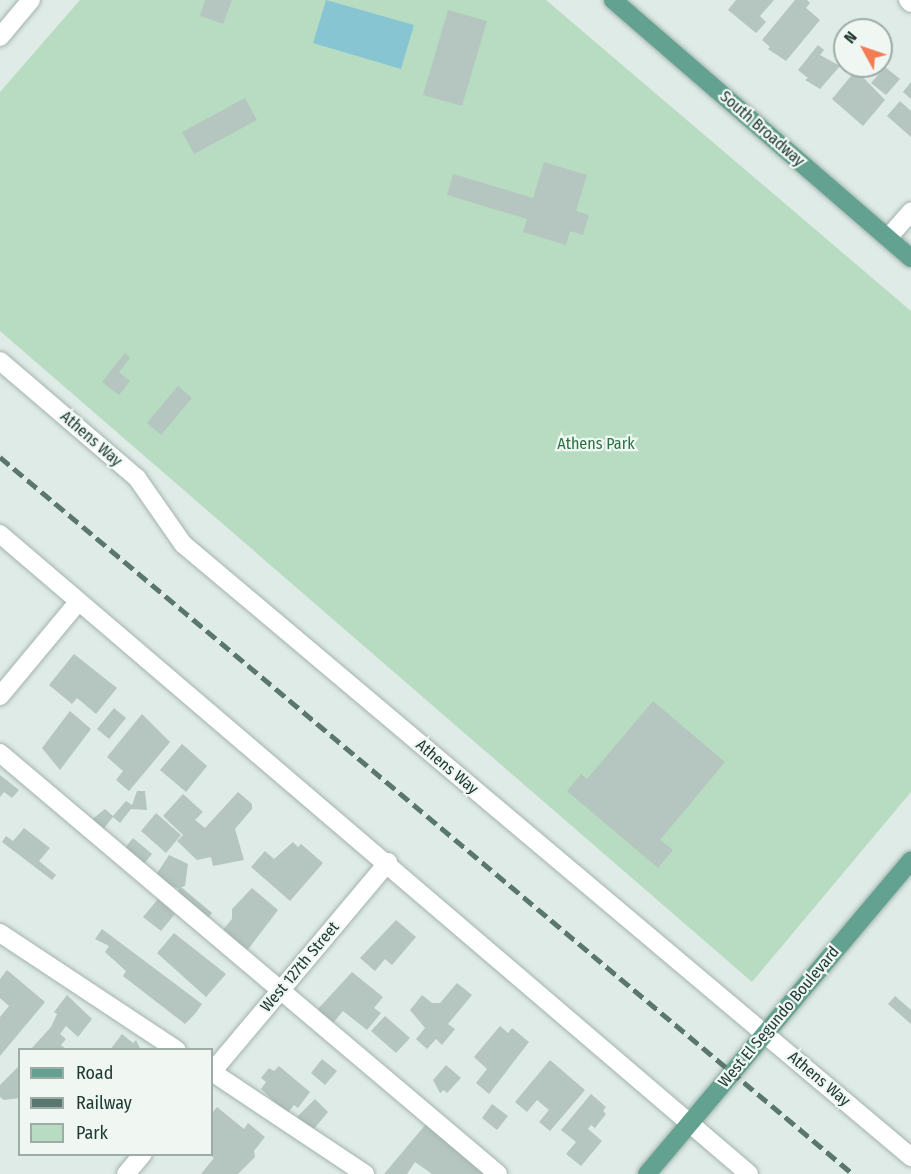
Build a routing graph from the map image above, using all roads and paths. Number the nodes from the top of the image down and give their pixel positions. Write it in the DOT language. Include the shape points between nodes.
graph roads {
  1 [pos="31,0"];
  2 [pos="613,0"];
  3 [pos="0,37"];
  4 [pos="911,212"];
  5 [pos="888,238"];
  6 [pos="911,258"];
  7 [pos="0,361"];
  8 [pos="0,534"];
  9 [pos="78,602"];
  10 [pos="0,696"];
  11 [pos="0,753"];
  12 [pos="911,860"];
  13 [pos="388,862"];
  14 [pos="0,933"];
  15 [pos="282,988"];
  16 [pos="765,1033"];
  17 [pos="174,1048"];
  18 [pos="213,1071"];
  19 [pos="213,1073"];
  20 [pos="690,1124"];
  21 [pos="142,1156"];
  22 [pos="911,1157"];
  23 [pos="126,1174"];
  24 [pos="365,1174"];
  25 [pos="498,1174"];
  26 [pos="647,1174"];
  27 [pos="749,1174"];
  1 -- 3 [label="street"];
  2 -- 5 [label="main road, South Broadway"];
  4 -- 5 [label="street"];
  5 -- 6 [label="main road, South Broadway"];
  7 -- 16 [label="street, Athens Way" via="137,478 183,544"];
  8 -- 9 [label="street"];
  9 -- 10 [label="street"];
  9 -- 13 [label="street"];
  11 -- 15 [label="street"];
  12 -- 16 [label="main road, West El Segundo Boulevard"];
  13 -- 15 [label="street, West 127th Street"];
  13 -- 20 [label="street"];
  14 -- 17 [label="street"];
  15 -- 18 [label="street, West 127th Street"];
  15 -- 25 [label="street"];
  16 -- 20 [label="main road, West El Segundo Boulevard"];
  16 -- 22 [label="street, Athens Way"];
  19 -- 24 [label="street"];
  20 -- 26 [label="main road, West El Segundo Boulevard"];
  20 -- 27 [label="street"];
  21 -- 23 [label="street"];
}
